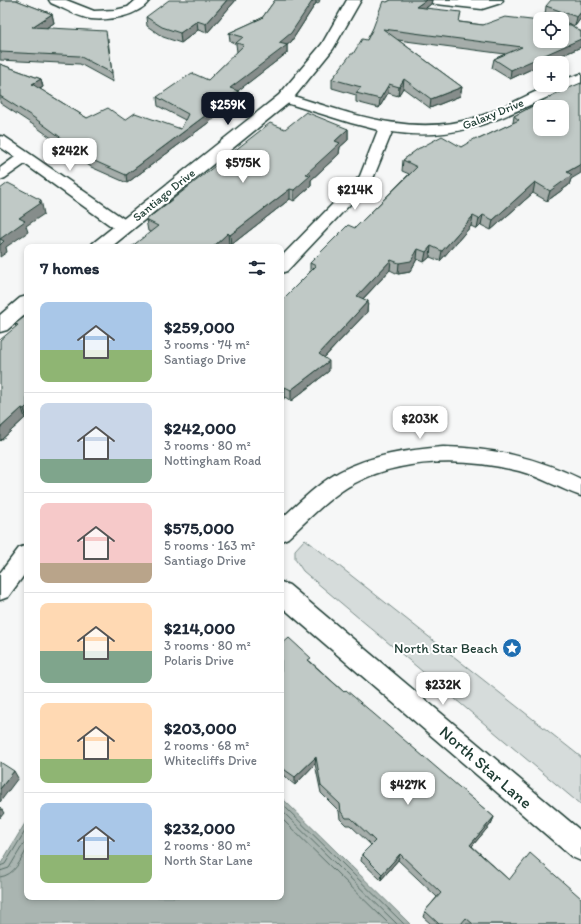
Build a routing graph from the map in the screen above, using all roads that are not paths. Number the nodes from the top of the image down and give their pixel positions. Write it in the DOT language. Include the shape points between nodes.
graph roads {
  1 [pos="55,0"];
  2 [pos="144,0"];
  3 [pos="354,0"];
  4 [pos="436,0"];
  5 [pos="497,0"];
  6 [pos="581,78"];
  7 [pos="285,98"];
  8 [pos="386,128"];
  9 [pos="0,140"];
  10 [pos="25,157"];
  11 [pos="0,175"];
  12 [pos="124,227"];
  13 [pos="103,244"];
  14 [pos="284,264"];
  15 [pos="24,306"];
  16 [pos="0,325"];
  17 [pos="581,488"];
  18 [pos="284,529"];
  19 [pos="24,560"];
  20 [pos="13,581"];
  21 [pos="284,595"];
  22 [pos="581,848"];
  1 -- 2 [label="street" via="92,15 132,10"];
  3 -- 7 [label="street, Santiago Drive" via="328,46"];
  4 -- 5 [label="street" via="482,5"];
  6 -- 8 [label="street, Galaxy Drive" via="478,122 452,129 419,132"];
  7 -- 8 [label="street, Galaxy Drive"];
  7 -- 12 [label="street, Santiago Drive"];
  8 -- 14 [label="street" via="368,178"];
  9 -- 10 [label="street"];
  10 -- 11 [label="street"];
  10 -- 12 [label="street"];
  12 -- 13 [label="street, Santiago Drive"];
  15 -- 16 [label="street"];
  17 -- 18 [label="street" via="541,470 508,461 442,454 414,457 381,464 347,478 322,494"];
  19 -- 20 [label="street"];
  21 -- 22 [label="street, North Star Lane"];
}
